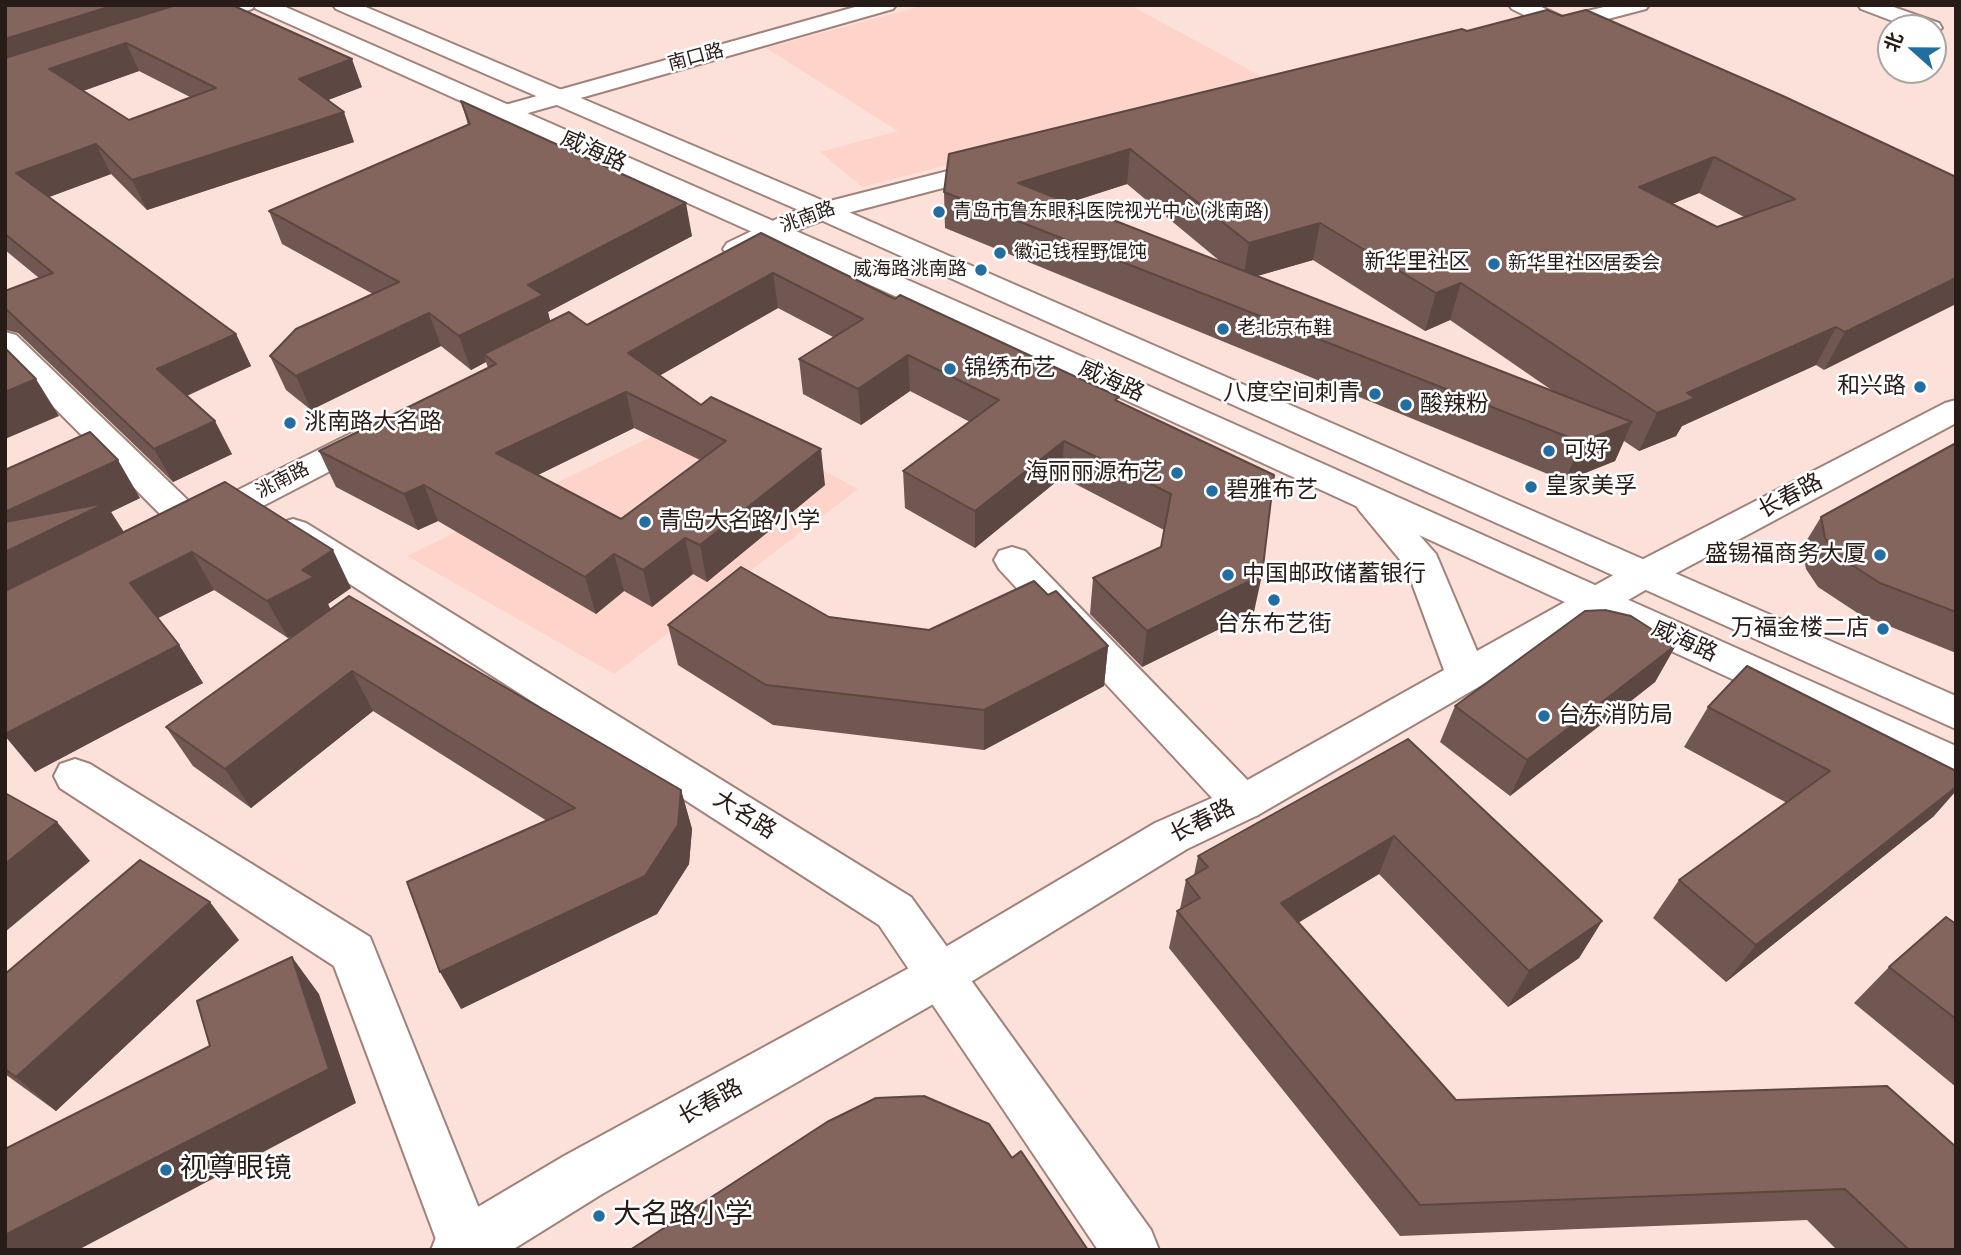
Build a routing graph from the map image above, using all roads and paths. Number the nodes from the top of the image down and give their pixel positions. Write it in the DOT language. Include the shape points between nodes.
graph roads {
  1 [pos="245,5"];
  2 [pos="263,5"];
  3 [pos="343,5"];
  4 [pos="886,5"];
  5 [pos="1520,5"];
  6 [pos="1639,5"];
  7 [pos="1867,5"];
  8 [pos="1892,14"];
  9 [pos="1560,24"];
  10 [pos="165,31"];
  11 [pos="1520,35"];
  12 [pos="1598,41"];
  13 [pos="556,96"];
  14 [pos="506,112"];
  15 [pos="1024,160"];
  16 [pos="823,211"];
  17 [pos="770,232"];
  18 [pos="709,263"];
  19 [pos="5,341"];
  20 [pos="1956,410"];
  21 [pos="404,419"];
  22 [pos="245,500"];
  23 [pos="1371,502"];
  24 [pos="1012,559"];
  25 [pos="1641,576"];
  26 [pos="1594,602"];
  27 [pos="1466,675"];
  28 [pos="1956,713"];
  29 [pos="1956,765"];
  30 [pos="75,776"];
  31 [pos="1242,803"];
  32 [pos="939,976"];
  33 [pos="462,1248"];
  34 [pos="1131,1250"];
  1 -- 10 [label="main road"];
  2 -- 14 [label="main road, 威海路"];
  3 -- 13 [label="main road, 威海路"];
  4 -- 13 [label="main road, 南口路"];
  5 -- 9 [label="main road"];
  6 -- 9 [label="main road"];
  7 -- 8 [label="main road"];
  9 -- 11 [label="main road"];
  9 -- 12 [label="main road"];
  13 -- 14 [label="main road, 南口路"];
  13 -- 16 [label="main road, 威海路"];
  14 -- 17 [label="main road, 威海路"];
  15 -- 16 [label="main road, 洮南路"];
  16 -- 17 [label="main road, 洮南路"];
  16 -- 25 [label="main road, 威海路"];
  17 -- 18 [label="main road, 洮南路"];
  17 -- 23 [label="main road, 威海路" via="1104,378"];
  19 -- 22 [label="main road, 洮南路" via="182,533"];
  20 -- 25 [label="main road, 长春路"];
  21 -- 22 [label="main road, 洮南路"];
  22 -- 32 [label="main road, 大名路" via="895,911"];
  23 -- 26 [label="main road, 威海路"];
  23 -- 27 [label="main road" via="1423,564"];
  24 -- 31 [label="main road"];
  25 -- 26 [label="main road, 长春路"];
  25 -- 28 [label="main road, 威海路"];
  26 -- 27 [label="main road, 长春路"];
  26 -- 29 [label="main road, 威海路"];
  27 -- 31 [label="main road, 长春路"];
  30 -- 33 [label="main road" via="353,952"];
  31 -- 32 [label="main road, 长春路" via="1171,836"];
  32 -- 33 [label="main road, 长春路"];
  32 -- 34 [label="main road, 大名路"];
}
